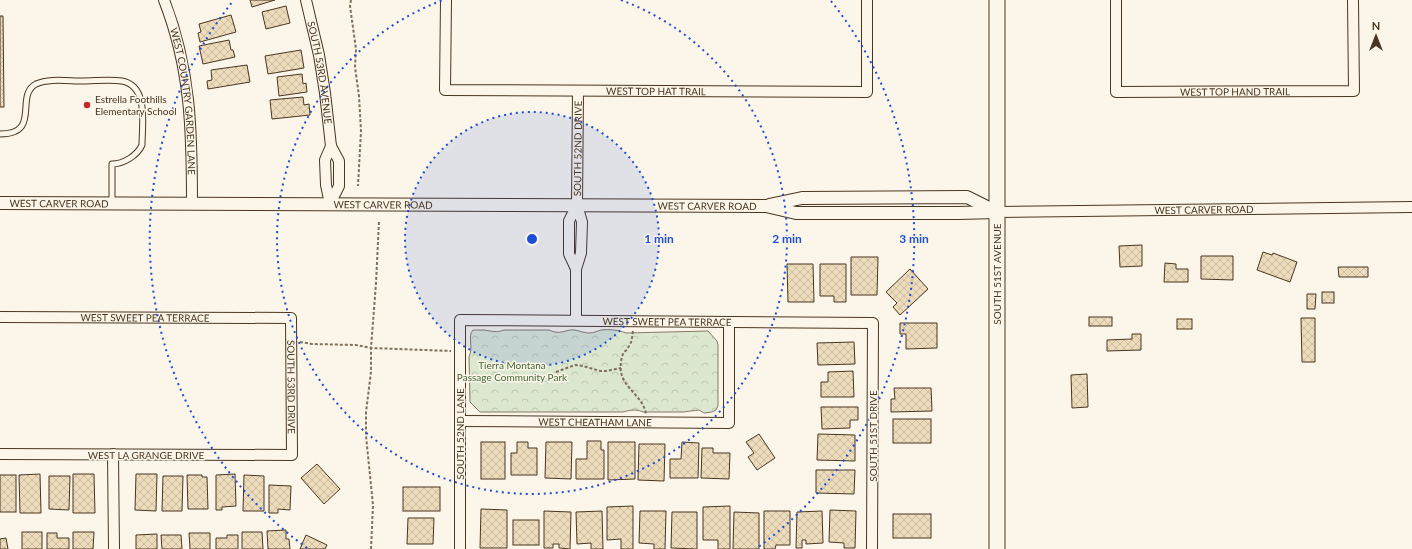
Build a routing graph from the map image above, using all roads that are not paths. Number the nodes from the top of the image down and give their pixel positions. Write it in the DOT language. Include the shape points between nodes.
graph roads {
  1 [pos="164,0"];
  2 [pos="306,0"];
  3 [pos="446,0"];
  4 [pos="867,0"];
  5 [pos="996,0"];
  6 [pos="1116,0"];
  7 [pos="1353,0"];
  8 [pos="578,91"];
  9 [pos="0,134"];
  10 [pos="0,204"];
  11 [pos="112,204"];
  12 [pos="192,204"];
  13 [pos="330,204"];
  14 [pos="577,205"];
  15 [pos="1412,207"];
  16 [pos="997,212"];
  17 [pos="0,317"];
  18 [pos="291,318"];
  19 [pos="460,320"];
  20 [pos="576,320"];
  21 [pos="729,322"];
  22 [pos="873,323"];
  23 [pos="460,421"];
  24 [pos="0,454"];
  25 [pos="113,454"];
  26 [pos="292,455"];
  27 [pos="114,549"];
  28 [pos="460,549"];
  29 [pos="872,549"];
  30 [pos="997,549"];
  1 -- 12 [label="street, WEST COUNTRY GARDEN LANE" via="185,72 190,111"];
  2 -- 13 [label="street, SOUTH 53RD AVENUE" via="325,93 331,146 325,160"];
  3 -- 8 [label="street, WEST TOP HAT TRAIL" via="445,90"];
  4 -- 8 [label="street, WEST TOP HAT TRAIL" via="867,92"];
  5 -- 16 [label="main road, SOUTH 51ST AVENUE"];
  6 -- 7 [label="street, WEST TOP HAND TRAIL" via="1116,92 1354,91"];
  8 -- 14 [label="street, SOUTH 52ND DRIVE"];
  9 -- 11 [label="lane" via="10,134 24,124 28,95 36,84 48,81 127,82 136,90 142,104 142,145 131,157 119,164 112,164"];
  10 -- 11 [label="street, WEST CARVER ROAD"];
  11 -- 12 [label="street, WEST CARVER ROAD"];
  12 -- 13 [label="street, WEST CARVER ROAD"];
  13 -- 14 [label="street, WEST CARVER ROAD"];
  14 -- 16 [label="street, WEST CARVER ROAD" via="766,206 796,213"];
  14 -- 20 [label="street, SOUTH 52ND DRIVE" via="582,222 581,253 576,269"];
  15 -- 16 [label="street, WEST CARVER ROAD"];
  16 -- 30 [label="main road, SOUTH 51ST AVENUE"];
  17 -- 18 [label="street, WEST SWEET PEA TERRACE"];
  18 -- 26 [label="street, SOUTH 53RD DRIVE"];
  19 -- 20 [label="street, WEST SWEET PEA TERRACE"];
  19 -- 23 [label="street, SOUTH 52ND LANE"];
  20 -- 21 [label="street, WEST SWEET PEA TERRACE"];
  21 -- 22 [label="street, WEST SWEET PEA TERRACE"];
  21 -- 23 [label="street, WEST CHEATHAM LANE" via="729,423"];
  22 -- 29 [label="street, SOUTH 51ST DRIVE"];
  23 -- 28 [label="street, SOUTH 52ND LANE"];
  24 -- 25 [label="street, WEST LA GRANGE DRIVE"];
  25 -- 26 [label="street, WEST LA GRANGE DRIVE"];
  25 -- 27 [label="street"];
}
